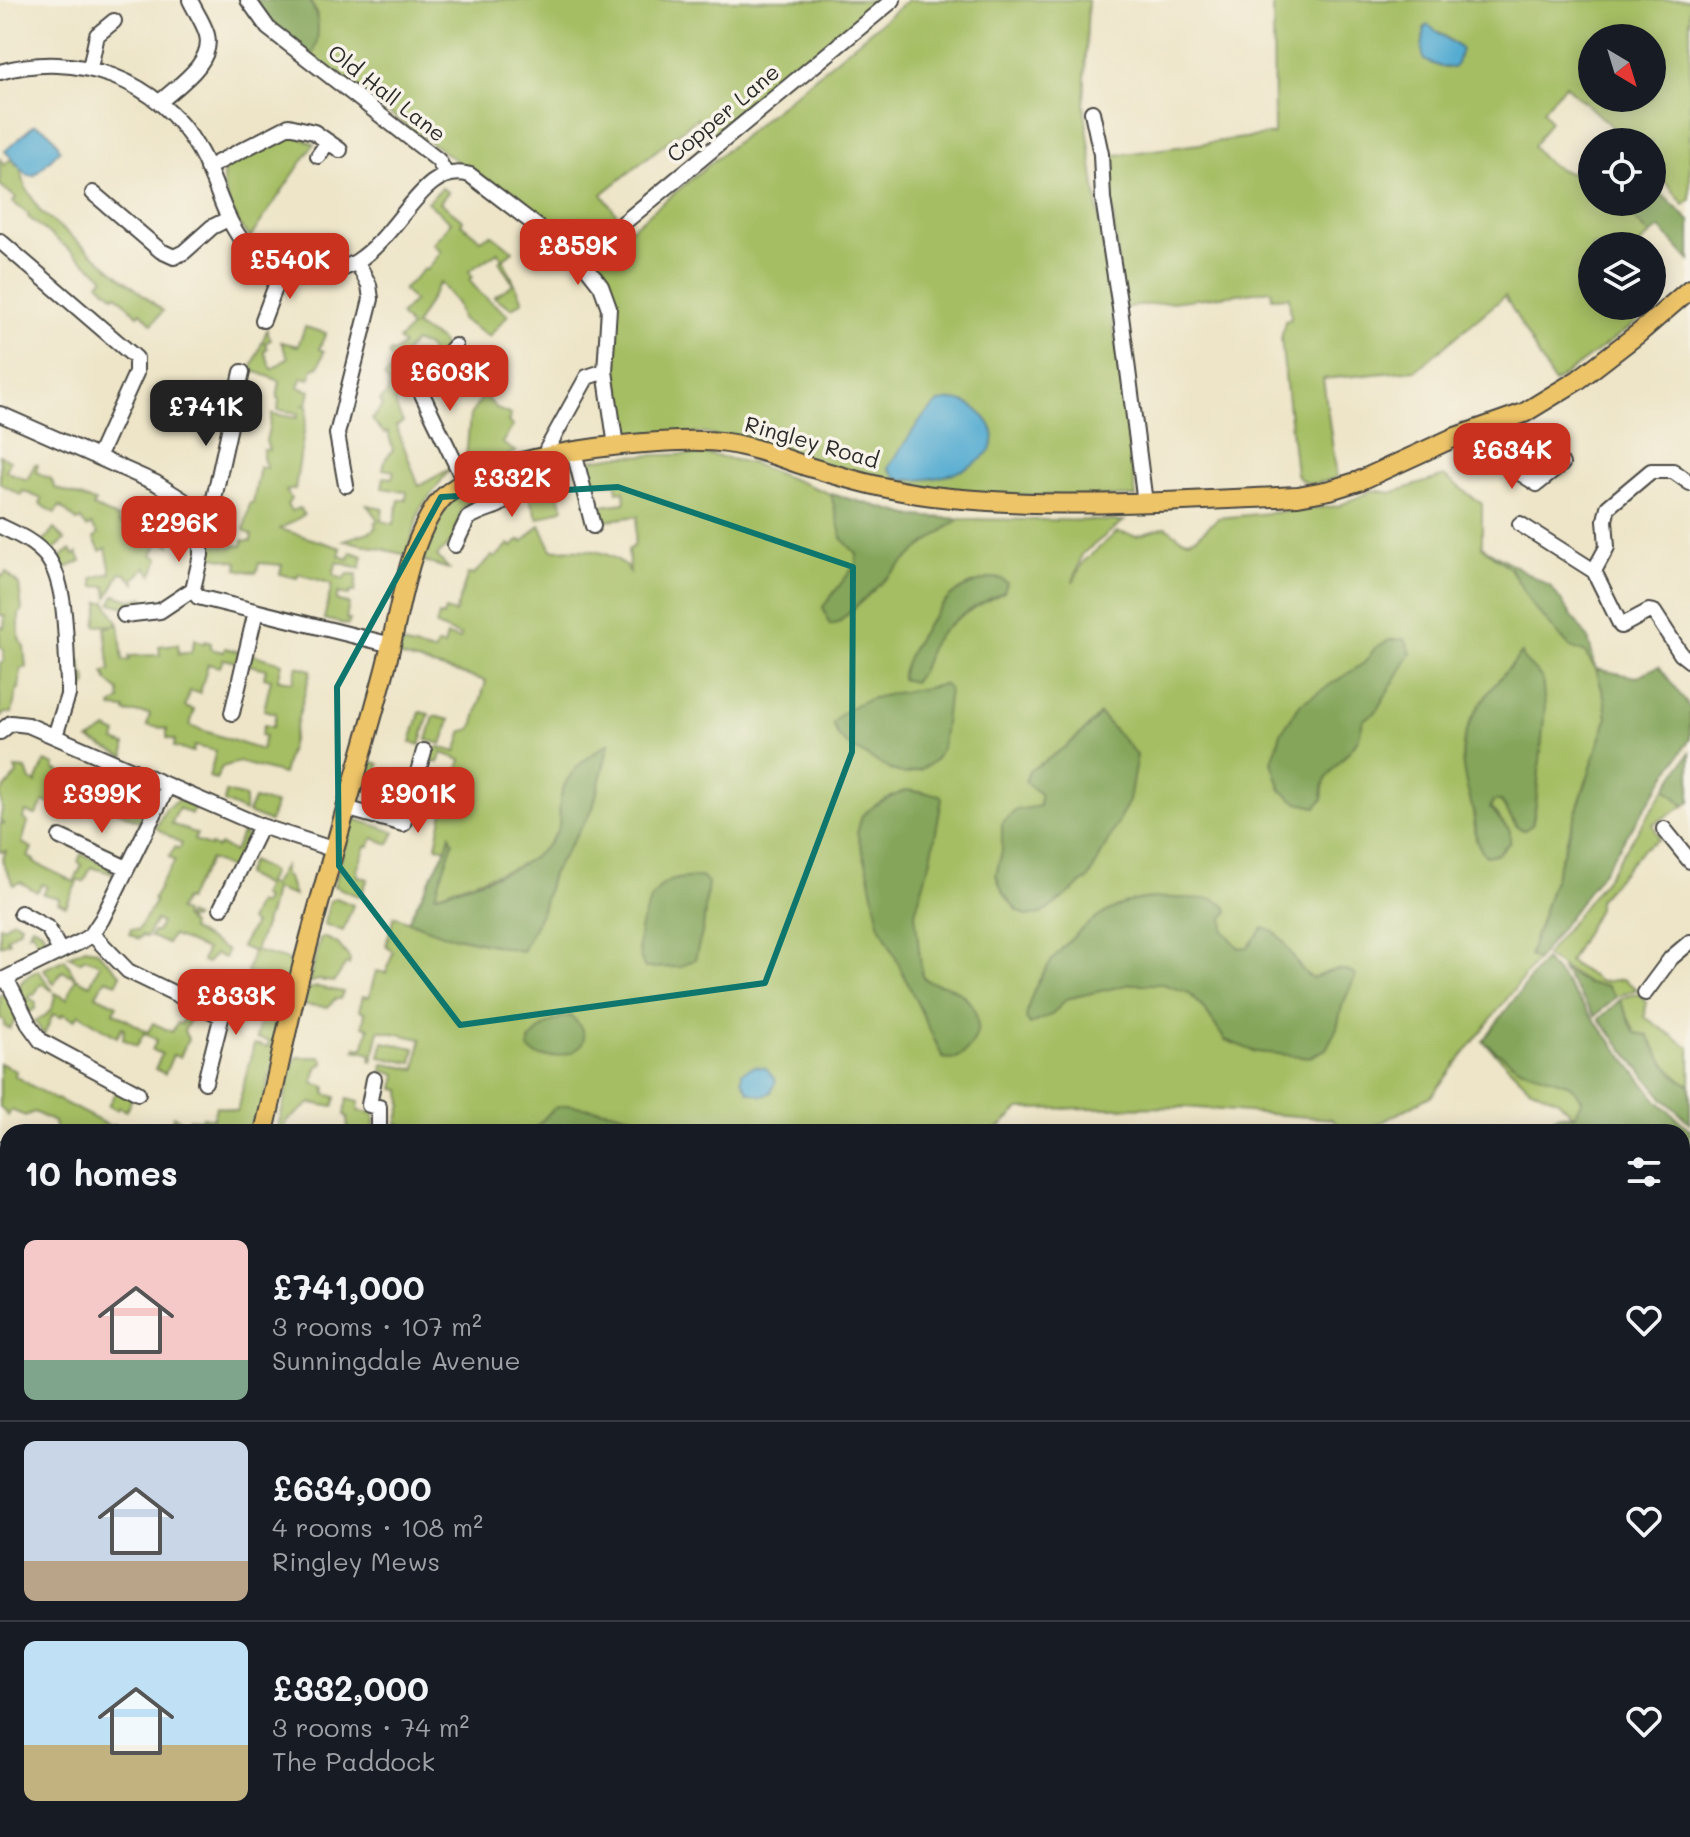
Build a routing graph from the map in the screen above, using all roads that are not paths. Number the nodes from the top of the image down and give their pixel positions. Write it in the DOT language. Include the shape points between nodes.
graph roads {
  1 [pos="190,0"];
  2 [pos="248,0"];
  3 [pos="893,0"];
  4 [pos="103,22"];
  5 [pos="90,68"];
  6 [pos="0,72"];
  7 [pos="160,102"];
  8 [pos="1092,112"];
  9 [pos="318,156"];
  10 [pos="207,168"];
  11 [pos="446,174"];
  12 [pos="103,196"];
  13 [pos="228,219"];
  14 [pos="0,241"];
  15 [pos="580,259"];
  16 [pos="357,262"];
  17 [pos="282,269"];
  18 [pos="1690,289"];
  19 [pos="270,312"];
  20 [pos="455,346"];
  21 [pos="605,371"];
  22 [pos="242,372"];
  23 [pos="0,414"];
  24 [pos="1490,426"];
  25 [pos="616,446"];
  26 [pos="574,452"];
  27 [pos="549,456"];
  28 [pos="98,457"];
  29 [pos="1562,464"];
  30 [pos="503,468"];
  31 [pos="464,481"];
  32 [pos="1690,483"];
  33 [pos="346,485"];
  34 [pos="214,500"];
  35 [pos="1145,503"];
  36 [pos="188,506"];
  37 [pos="1525,524"];
  38 [pos="0,526"];
  39 [pos="593,526"];
  40 [pos="201,541"];
  41 [pos="455,545"];
  42 [pos="1594,571"];
  43 [pos="193,589"];
  44 [pos="256,611"];
  45 [pos="124,615"];
  46 [pos="392,645"];
  47 [pos="1690,661"];
  48 [pos="232,713"];
  49 [pos="0,732"];
  50 [pos="55,736"];
  51 [pos="424,751"];
  52 [pos="168,786"];
  53 [pos="345,808"];
  54 [pos="261,826"];
  55 [pos="1664,829"];
  56 [pos="60,837"];
  57 [pos="335,850"];
  58 [pos="1690,861"];
  59 [pos="127,868"];
  60 [pos="221,908"];
  61 [pos="25,919"];
  62 [pos="92,934"];
  63 [pos="1690,942"];
  64 [pos="60,951"];
  65 [pos="3,979"];
  66 [pos="230,983"];
  67 [pos="1645,993"];
  68 [pos="221,1016"];
  69 [pos="204,1076"];
  70 [pos="374,1079"];
  71 [pos="138,1093"];
  72 [pos="266,1124"];
  73 [pos="379,1124"];
  1 -- 7 [label="street" via="206,31 207,49 201,63"];
  2 -- 11 [label="street, Old Hall Lane" via="268,28 438,160"];
  3 -- 15 [label="street, Copper Lane"];
  4 -- 5 [label="street"];
  5 -- 6 [label="street" via="38,63"];
  5 -- 7 [label="street"];
  7 -- 10 [label="street" via="191,137"];
  8 -- 35 [label="street"];
  9 -- 10 [label="street" via="334,146 314,132 289,126"];
  10 -- 13 [label="street"];
  11 -- 15 [label="street, Old Hall Lane" via="470,175"];
  11 -- 16 [label="street" via="422,192 374,250"];
  12 -- 13 [label="street" via="175,263 212,227"];
  13 -- 17 [label="street" via="246,246"];
  14 -- 28 [label="street" via="136,358 136,373"];
  15 -- 21 [label="street, Old Hall Lane" via="601,286 609,308"];
  16 -- 17 [label="street" via="320,273"];
  16 -- 33 [label="street" via="371,299 337,434"];
  17 -- 19 [label="street"];
  18 -- 24 [label="main road, Ringley Road" via="1578,380 1524,413"];
  20 -- 31 [label="street" via="427,377 422,394"];
  21 -- 25 [label="street, Old Hall Lane"];
  21 -- 27 [label="street" via="587,377 547,449"];
  22 -- 34 [label="street"];
  23 -- 28 [label="street"];
  24 -- 29 [label="street" via="1504,463 1537,484"];
  24 -- 35 [label="main road, Ringley Road" via="1330,490"];
  25 -- 26 [label="main road, Ringley Road"];
  25 -- 35 [label="main road, Ringley Road" via="727,443 859,483 947,498"];
  26 -- 27 [label="main road, Ringley Road"];
  26 -- 39 [label="street"];
  27 -- 30 [label="main road, Ringley Road"];
  28 -- 36 [label="street" via="168,489"];
  30 -- 31 [label="main road, Ringley Road"];
  30 -- 41 [label="street" via="505,500 468,518"];
  31 -- 46 [label="main road, Ringley Road" via="445,495 427,520"];
  32 -- 42 [label="street" via="1673,471 1651,471 1609,504 1607,547"];
  34 -- 36 [label="street"];
  34 -- 40 [label="street"];
  36 -- 40 [label="street"];
  37 -- 42 [label="street"];
  38 -- 50 [label="street" via="42,552 59,584 68,695"];
  40 -- 43 [label="street"];
  42 -- 47 [label="street" via="1622,630 1654,612"];
  43 -- 44 [label="street" via="198,597"];
  43 -- 45 [label="street" via="160,611"];
  44 -- 46 [label="street"];
  44 -- 48 [label="street"];
  46 -- 53 [label="main road, Ringley Road"];
  49 -- 50 [label="street" via="18,722"];
  50 -- 52 [label="street"];
  51 -- 53 [label="street" via="403,824"];
  52 -- 54 [label="street"];
  52 -- 59 [label="street"];
  53 -- 57 [label="main road, Ringley Road"];
  54 -- 57 [label="street"];
  54 -- 60 [label="street"];
  55 -- 58 [label="street"];
  56 -- 59 [label="street"];
  57 -- 72 [label="main road, Ringley Road"];
  59 -- 62 [label="street"];
  61 -- 64 [label="street" via="48,928"];
  62 -- 64 [label="street"];
  62 -- 68 [label="street" via="128,971"];
  63 -- 67 [label="street"];
  64 -- 65 [label="street"];
  65 -- 71 [label="street" via="41,1041"];
  66 -- 68 [label="street"];
  68 -- 69 [label="street"];
  70 -- 73 [label="street" via="369,1105 379,1107"];
}
